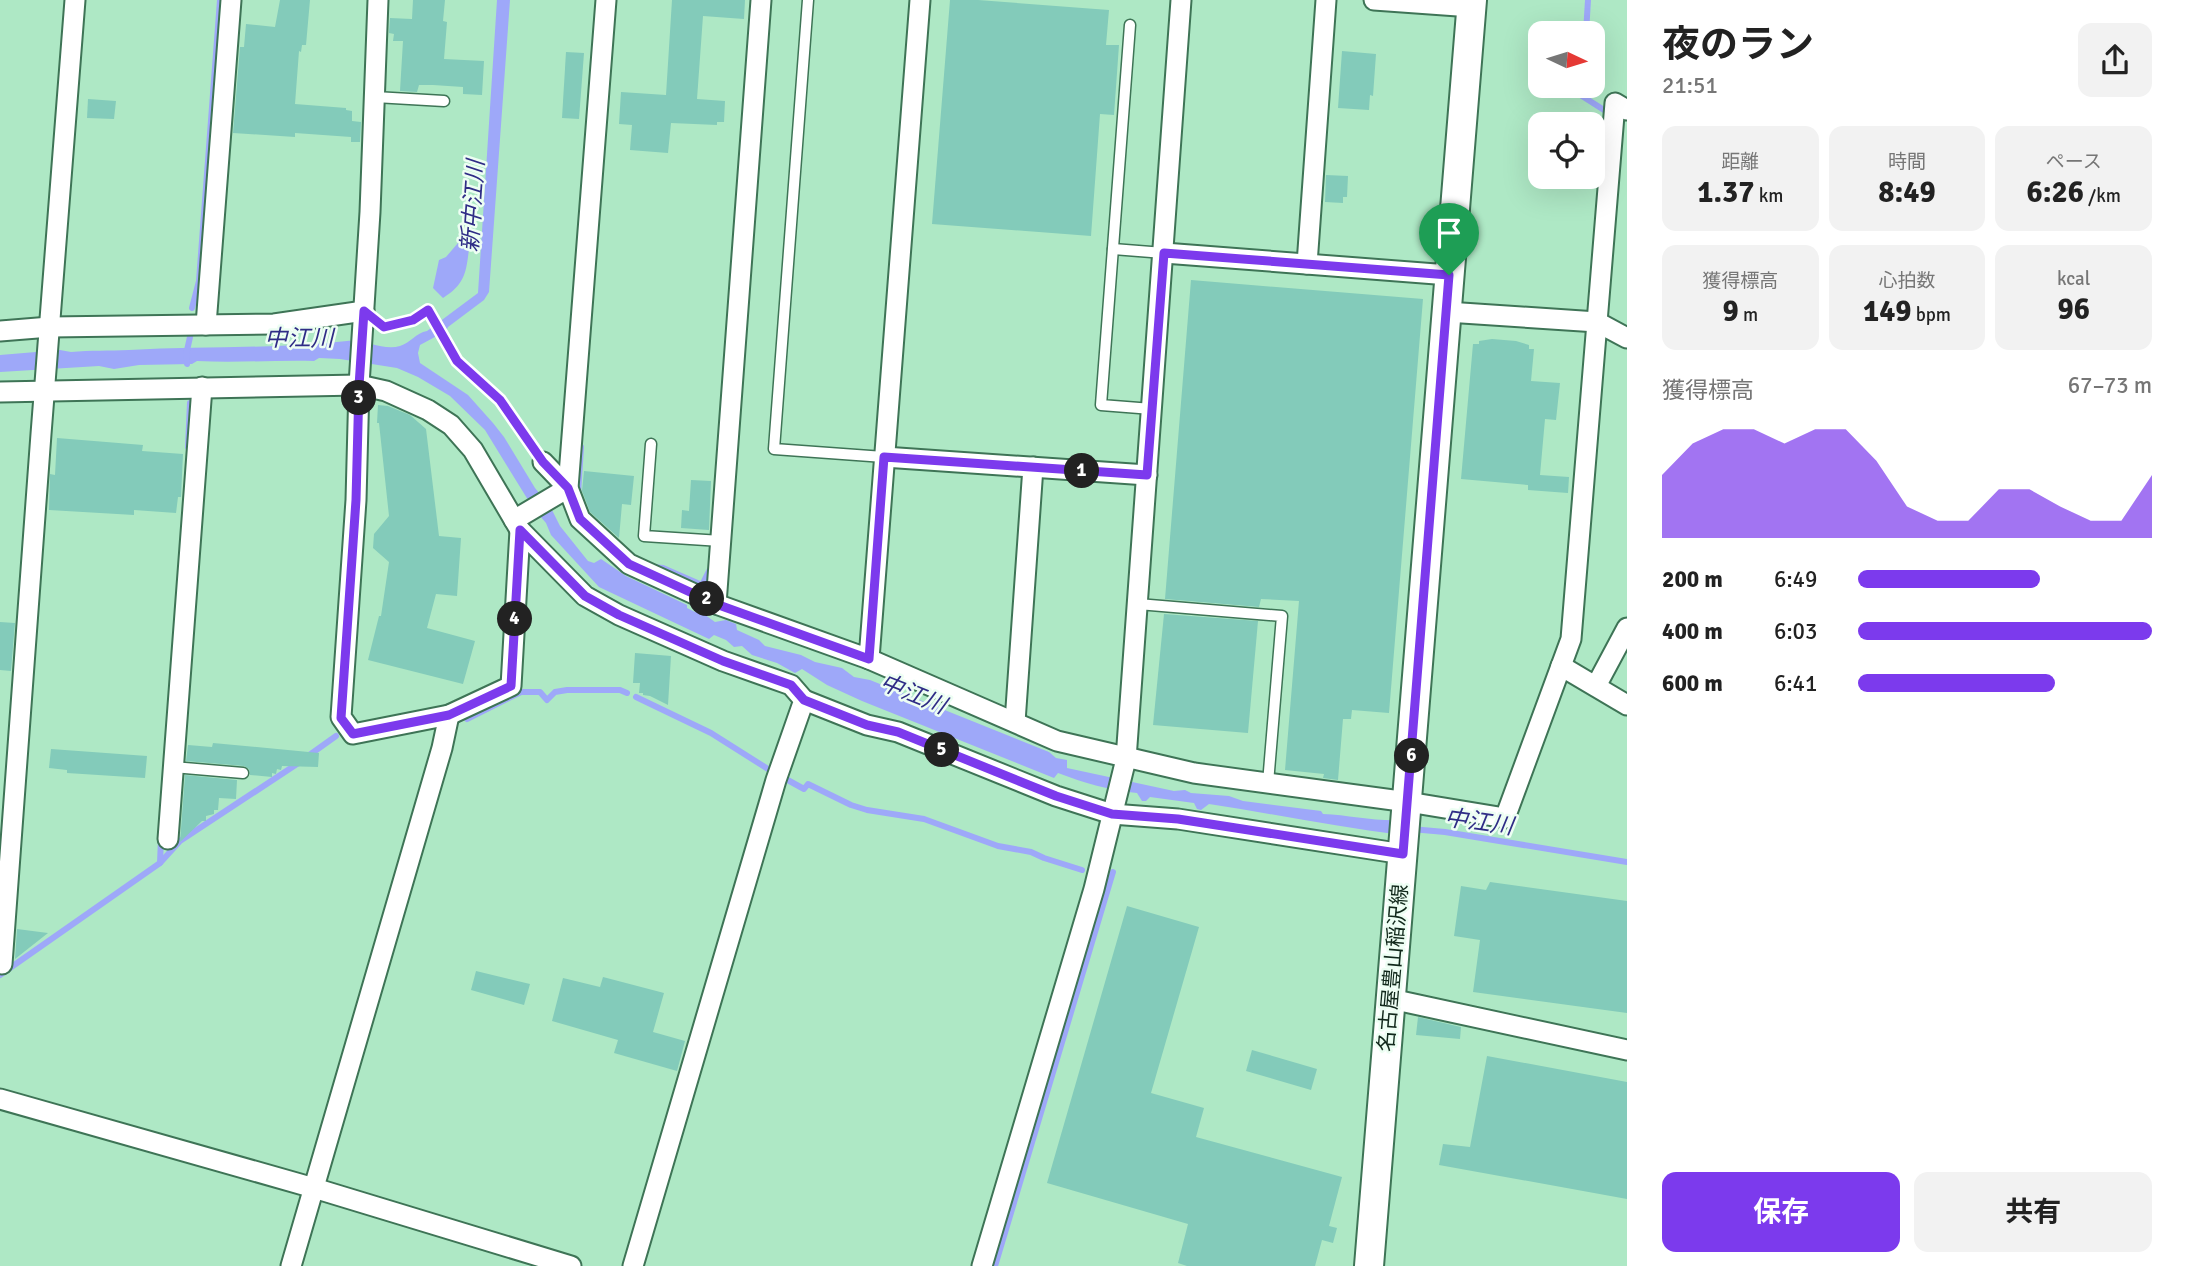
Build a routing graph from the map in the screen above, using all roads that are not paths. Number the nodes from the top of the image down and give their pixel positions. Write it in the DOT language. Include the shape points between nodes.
graph roads {
  1 [pos="75,0"];
  2 [pos="231,0"];
  3 [pos="378,0"];
  4 [pos="607,0"];
  5 [pos="761,0"];
  6 [pos="808,0"];
  7 [pos="920,0"];
  8 [pos="1181,0"];
  9 [pos="1326,0"];
  10 [pos="1374,0"];
  11 [pos="1472,4"];
  12 [pos="1130,24"];
  13 [pos="375,97"];
  14 [pos="444,102"];
  15 [pos="1627,110"];
  16 [pos="1112,249"];
  17 [pos="1164,253"];
  18 [pos="1307,264"];
  19 [pos="1449,275"];
  20 [pos="1447,312"];
  21 [pos="363,321"];
  22 [pos="1597,322"];
  23 [pos="206,325"];
  24 [pos="0,331"];
  25 [pos="49,332"];
  26 [pos="1627,338"];
  27 [pos="360,376"];
  28 [pos="202,387"];
  29 [pos="44,390"];
  30 [pos="0,392"];
  31 [pos="1152,409"];
  32 [pos="651,444"];
  33 [pos="884,457"];
  34 [pos="543,462"];
  35 [pos="1033,467"];
  36 [pos="1147,475"];
  37 [pos="564,490"];
  38 [pos="518,523"];
  39 [pos="721,541"];
  40 [pos="716,604"];
  41 [pos="1138,604"];
  42 [pos="1627,628"];
  43 [pos="869,659"];
  44 [pos="1561,666"];
  45 [pos="1596,686"];
  46 [pos="804,700"];
  47 [pos="1627,705"];
  48 [pos="449,715"];
  49 [pos="1015,722"];
  50 [pos="1126,757"];
  51 [pos="173,767"];
  52 [pos="243,773"];
  53 [pos="1268,783"];
  54 [pos="1408,804"];
  55 [pos="1113,809"];
  56 [pos="168,839"];
  57 [pos="1403,852"];
  58 [pos="2,964"];
  59 [pos="1391,999"];
  60 [pos="1627,1050"];
  61 [pos="0,1099"];
  62 [pos="314,1188"];
  63 [pos="291,1266"];
  64 [pos="571,1266"];
  65 [pos="633,1266"];
  66 [pos="982,1266"];
  67 [pos="1369,1266"];
  1 -- 25 [label="street"];
  2 -- 23 [label="street"];
  3 -- 13 [label="street"];
  4 -- 37 [label="street"];
  5 -- 39 [label="street"];
  6 -- 33 [label="lane" via="774,449"];
  7 -- 33 [label="street"];
  8 -- 17 [label="street"];
  9 -- 18 [label="street"];
  10 -- 11 [label="street"];
  11 -- 19 [label="main road, 名古屋豊山稲沢線"];
  12 -- 16 [label="lane"];
  13 -- 14 [label="lane"];
  13 -- 21 [label="street"];
  15 -- 22 [label="street" via="1615,103"];
  16 -- 17 [label="lane"];
  16 -- 31 [label="lane" via="1101,405"];
  17 -- 18 [label="street"];
  17 -- 31 [label="street"];
  18 -- 19 [label="street"];
  19 -- 20 [label="main road, 名古屋豊山稲沢線"];
  20 -- 22 [label="street"];
  20 -- 54 [label="main road, 名古屋豊山稲沢線"];
  21 -- 23 [label="street"];
  21 -- 27 [label="street"];
  22 -- 26 [label="street"];
  22 -- 44 [label="street" via="1571,639"];
  23 -- 25 [label="street"];
  24 -- 25 [label="street"];
  25 -- 29 [label="street"];
  27 -- 28 [label="street"];
  27 -- 38 [label="street" via="451,425 473,450"];
  27 -- 48 [label="street" via="341,718 353,734"];
  28 -- 29 [label="street"];
  28 -- 51 [label="street"];
  29 -- 30 [label="street"];
  29 -- 58 [label="street"];
  31 -- 36 [label="street"];
  32 -- 39 [label="lane" via="644,536"];
  33 -- 35 [label="street"];
  33 -- 43 [label="street"];
  34 -- 37 [label="street"];
  35 -- 36 [label="street"];
  35 -- 49 [label="street"];
  36 -- 41 [label="street"];
  37 -- 38 [label="street"];
  37 -- 40 [label="street" via="580,519 629,564"];
  38 -- 46 [label="street" via="585,596 723,661 791,685"];
  38 -- 48 [label="street" via="511,686"];
  39 -- 40 [label="street"];
  40 -- 43 [label="street"];
  41 -- 50 [label="street"];
  41 -- 53 [label="lane" via="1282,616"];
  42 -- 45 [label="street"];
  43 -- 49 [label="street"];
  44 -- 45 [label="street"];
  44 -- 54 [label="street" via="1505,818"];
  45 -- 47 [label="street"];
  46 -- 55 [label="street" via="898,732 1056,796"];
  46 -- 65 [label="street" via="776,780"];
  48 -- 62 [label="street"];
  49 -- 50 [label="street" via="1057,741"];
  50 -- 53 [label="street"];
  50 -- 55 [label="street"];
  51 -- 52 [label="lane"];
  51 -- 56 [label="street"];
  53 -- 54 [label="street"];
  54 -- 57 [label="main road, 名古屋豊山稲沢線"];
  55 -- 57 [label="street"];
  55 -- 66 [label="street" via="1094,889"];
  57 -- 59 [label="main road, 名古屋豊山稲沢線"];
  59 -- 60 [label="street"];
  59 -- 67 [label="main road, 名古屋豊山稲沢線"];
  61 -- 62 [label="street"];
  62 -- 63 [label="street"];
  62 -- 64 [label="street"];
}
